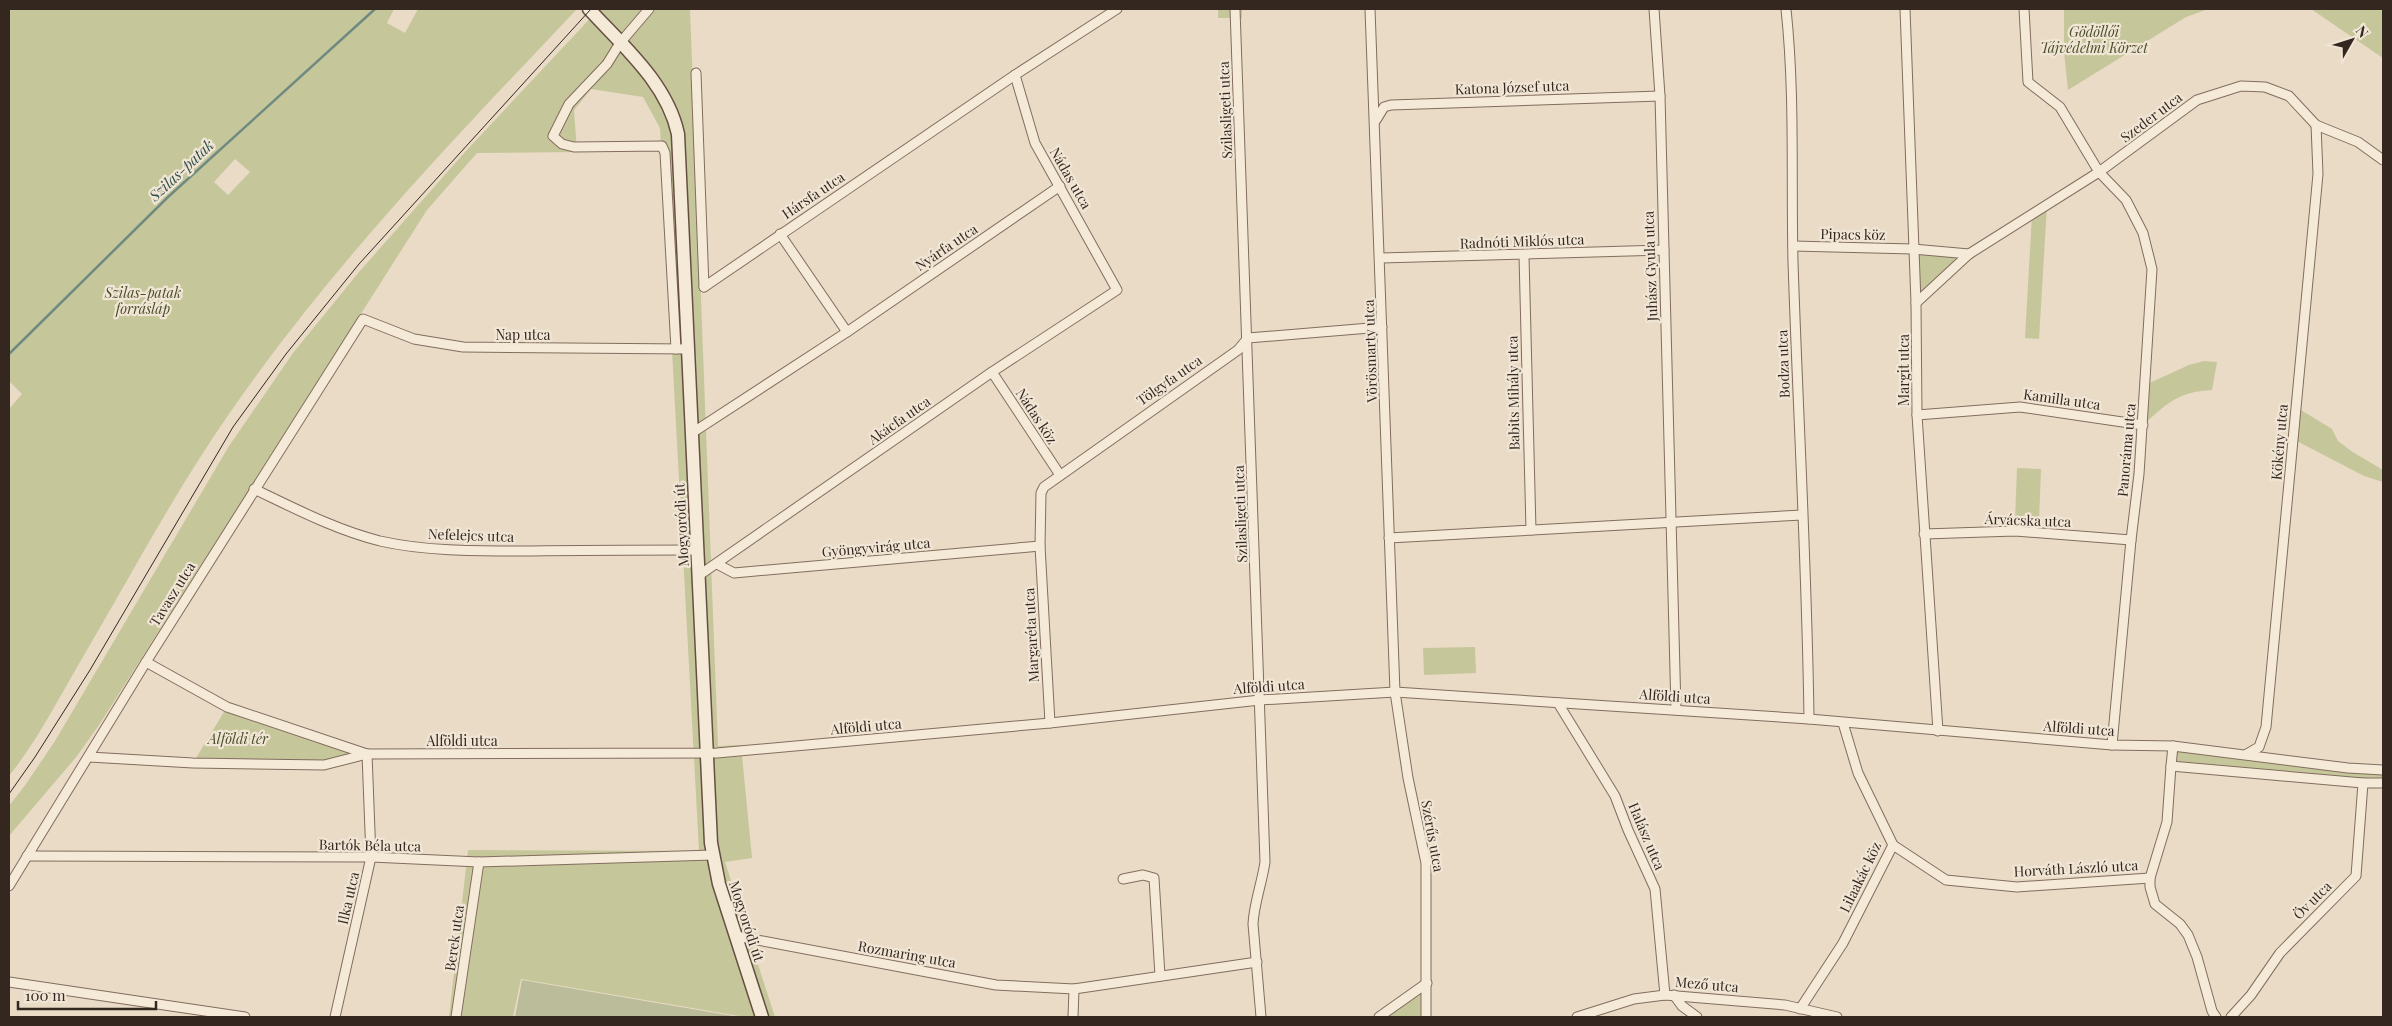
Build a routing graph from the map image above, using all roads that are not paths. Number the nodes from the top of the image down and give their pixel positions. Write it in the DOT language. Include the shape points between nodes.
graph roads {
  1 [pos="589,9"];
  2 [pos="649,9"];
  3 [pos="1117,9"];
  4 [pos="1235,9"];
  5 [pos="1370,9"];
  6 [pos="1654,9"];
  7 [pos="1786,9"];
  8 [pos="1905,9"];
  9 [pos="2024,9"];
  10 [pos="620,42"];
  11 [pos="696,73"];
  12 [pos="1015,74"];
  13 [pos="1660,96"];
  14 [pos="1376,123"];
  15 [pos="2316,125"];
  16 [pos="2383,160"];
  17 [pos="2099,172"];
  18 [pos="1060,186"];
  19 [pos="780,234"];
  20 [pos="1793,246"];
  21 [pos="1913,249"];
  22 [pos="1664,250"];
  23 [pos="1969,254"];
  24 [pos="1524,256"];
  25 [pos="1381,258"];
  26 [pos="1117,290"];
  27 [pos="1916,303"];
  28 [pos="363,319"];
  29 [pos="1382,327"];
  30 [pos="847,332"];
  31 [pos="1248,338"];
  32 [pos="682,349"];
  33 [pos="992,372"];
  34 [pos="1917,415"];
  35 [pos="2143,425"];
  36 [pos="692,433"];
  37 [pos="1060,475"];
  38 [pos="254,490"];
  39 [pos="1802,515"];
  40 [pos="1671,523"];
  41 [pos="1531,530"];
  42 [pos="1924,534"];
  43 [pos="1390,538"];
  44 [pos="2131,540"];
  45 [pos="1040,546"];
  46 [pos="698,550"];
  47 [pos="717,564"];
  48 [pos="698,576"];
  49 [pos="146,662"];
  50 [pos="1395,692"];
  51 [pos="1260,700"];
  52 [pos="1558,703"];
  53 [pos="1676,710"];
  54 [pos="1809,719"];
  55 [pos="1050,723"];
  56 [pos="1842,723"];
  57 [pos="1938,731"];
  58 [pos="2112,745"];
  59 [pos="2173,746"];
  60 [pos="367,754"];
  61 [pos="706,754"];
  62 [pos="2247,754"];
  63 [pos="89,757"];
  64 [pos="2171,766"];
  65 [pos="2383,770"];
  66 [pos="2363,783"];
  67 [pos="2383,783"];
  68 [pos="1893,845"];
  69 [pos="713,855"];
  70 [pos="27,856"];
  71 [pos="371,858"];
  72 [pos="479,862"];
  73 [pos="2150,878"];
  74 [pos="1124,879"];
  75 [pos="9,886"];
  76 [pos="736,936"];
  77 [pos="1257,962"];
  78 [pos="1160,976"];
  79 [pos="9,982"];
  80 [pos="1428,983"];
  81 [pos="1074,989"];
  82 [pos="1664,994"];
  83 [pos="1674,995"];
  84 [pos="1800,1009"];
  85 [pos="243,1017"];
  86 [pos="335,1017"];
  87 [pos="456,1017"];
  88 [pos="762,1017"];
  89 [pos="1073,1017"];
  90 [pos="1261,1017"];
  91 [pos="1378,1017"];
  92 [pos="1426,1017"];
  93 [pos="1579,1017"];
  94 [pos="1697,1017"];
  95 [pos="1837,1017"];
  96 [pos="2216,1017"];
  97 [pos="2231,1017"];
  1 -- 10 [label="street, Mogyoródi út"];
  2 -- 10 [label="street"];
  3 -- 12 [label="street, Hársfa utca"];
  4 -- 31 [label="street, Szilasligeti utca"];
  5 -- 14 [label="street, Vörösmarty utca"];
  6 -- 13 [label="street, Juhász Gyula utca"];
  7 -- 20 [label="street, Bodza utca" via="1791,77"];
  8 -- 21 [label="street, Margit utca"];
  9 -- 17 [label="street, Panoráma utca" via="2028,82 2060,107"];
  10 -- 32 [label="street, Mogyoródi út" via="666,99 678,134"];
  10 -- 32 [label="street, Mogyoródi út" via="607,64 569,104 553,136 562,144 574,147 662,146"];
  11 -- 19 [label="street, Hársfa utca" via="704,287"];
  12 -- 18 [label="street, Nádas utca" via="1035,143"];
  12 -- 19 [label="street, Hársfa utca"];
  13 -- 14 [label="street, Katona József utca" via="1391,105 1384,107"];
  13 -- 22 [label="street, Juhász Gyula utca"];
  14 -- 25 [label="street, Vörösmarty utca"];
  15 -- 16 [label="street, Szeder utca" via="2358,142"];
  15 -- 17 [label="street, Szeder utca" via="2289,96 2265,87 2241,86 2197,100"];
  15 -- 62 [label="street, Kökény utca" via="2318,174 2266,727 2259,747"];
  17 -- 23 [label="street, Szeder utca"];
  17 -- 35 [label="street, Panoráma utca" via="2126,200 2143,232 2152,269"];
  18 -- 26 [label="street, Nádas utca"];
  18 -- 30 [label="street, Nyárfa utca"];
  19 -- 30 [label="street"];
  20 -- 21 [label="street, Pipacs köz"];
  20 -- 39 [label="street, Bodza utca"];
  21 -- 23 [label="street"];
  21 -- 27 [label="street, Margit utca"];
  22 -- 24 [label="street, Radnóti Miklós utca"];
  22 -- 40 [label="street, Juhász Gyula utca"];
  23 -- 27 [label="street, Szeder utca"];
  24 -- 25 [label="street, Radnóti Miklós utca"];
  24 -- 41 [label="street, Babits Mihály utca"];
  25 -- 29 [label="street, Vörösmarty utca"];
  26 -- 33 [label="street, Akácfa utca"];
  27 -- 34 [label="street, Margit utca"];
  28 -- 32 [label="street, Nap utca" via="414,339 463,347"];
  28 -- 38 [label="street, Tavasz utca"];
  29 -- 31 [label="street"];
  29 -- 43 [label="street, Vörösmarty utca"];
  30 -- 36 [label="street, Nyárfa utca"];
  31 -- 37 [label="street, Tölgyfa utca" via="1238,350"];
  31 -- 51 [label="street, Szilasligeti utca"];
  32 -- 36 [label="street, Mogyoródi út"];
  33 -- 37 [label="street, Nádas köz"];
  33 -- 47 [label="street, Akácfa utca"];
  34 -- 35 [label="street, Kamilla utca" via="2020,407"];
  34 -- 42 [label="street, Margit utca"];
  35 -- 44 [label="street, Panoráma utca"];
  36 -- 46 [label="street, Mogyoródi út"];
  37 -- 45 [label="street, Tölgyfa utca" via="1041,493"];
  38 -- 46 [label="street, Nefelejcs utca" via="336,528 416,546 503,551"];
  38 -- 49 [label="street, Tavasz utca"];
  39 -- 40 [label="street"];
  39 -- 54 [label="street, Bodza utca"];
  40 -- 41 [label="street"];
  40 -- 53 [label="street, Juhász Gyula utca"];
  41 -- 43 [label="street"];
  42 -- 44 [label="street, Árvácska utca" via="2015,531"];
  42 -- 57 [label="street, Margit utca"];
  43 -- 50 [label="street, Vörösmarty utca"];
  44 -- 58 [label="street, Panoráma utca"];
  45 -- 47 [label="street, Gyöngyvirág utca" via="734,573"];
  45 -- 55 [label="street, Margaréta utca"];
  46 -- 48 [label="street, Mogyoródi út"];
  47 -- 48 [label="street, Akácfa utca"];
  48 -- 61 [label="street, Mogyoródi út"];
  49 -- 60 [label="street, Alföldi utca" via="227,707"];
  49 -- 63 [label="street, Tavasz utca"];
  50 -- 51 [label="street, Alföldi utca"];
  50 -- 52 [label="street, Alföldi utca"];
  50 -- 80 [label="street, Szérűs utca" via="1408,778 1426,863"];
  51 -- 55 [label="street, Alföldi utca"];
  51 -- 77 [label="street, Szilasligeti utca" via="1265,862 1254,911"];
  52 -- 53 [label="street, Alföldi utca"];
  52 -- 82 [label="street, Halász utca" via="1615,796 1655,889"];
  53 -- 54 [label="street, Alföldi utca"];
  54 -- 56 [label="street, Alföldi utca"];
  55 -- 61 [label="street, Alföldi utca"];
  56 -- 57 [label="street, Alföldi utca"];
  56 -- 68 [label="street, Lilaakác köz" via="1858,773"];
  57 -- 58 [label="street, Alföldi utca"];
  58 -- 59 [label="street, Alföldi utca"];
  59 -- 62 [label="street, Alföldi utca"];
  59 -- 64 [label="street"];
  60 -- 61 [label="street, Alföldi utca"];
  60 -- 63 [label="street, Alföldi utca" via="324,765"];
  60 -- 71 [label="street, Ilka utca"];
  61 -- 69 [label="street, Mogyoródi út"];
  62 -- 65 [label="street, Alföldi utca"];
  63 -- 70 [label="street, Tavasz utca"];
  64 -- 66 [label="street"];
  64 -- 73 [label="street" via="2167,822"];
  66 -- 67 [label="street"];
  66 -- 97 [label="street, Öv utca" via="2356,876 2280,953"];
  68 -- 73 [label="street, Horváth László utca" via="1946,880 2017,887"];
  68 -- 84 [label="street, Lilaakác köz" via="1843,943"];
  69 -- 72 [label="street, Bartók Béla utca"];
  69 -- 76 [label="street, Mogyoródi út"];
  70 -- 71 [label="street, Bartók Béla utca"];
  70 -- 75 [label="street, Tavasz utca"];
  71 -- 72 [label="street, Bartók Béla utca"];
  71 -- 86 [label="street, Ilka utca"];
  72 -- 87 [label="street, Berek utca"];
  73 -- 96 [label="street" via="2155,904 2180,924 2188,935"];
  74 -- 78 [label="street" via="1143,875 1154,878"];
  76 -- 81 [label="street, Rozmaring utca" via="996,984"];
  76 -- 88 [label="street, Mogyoródi út"];
  77 -- 78 [label="street, Rozmaring utca"];
  77 -- 90 [label="street, Szilasligeti utca"];
  78 -- 81 [label="street, Rozmaring utca"];
  79 -- 85 [label="street"];
  80 -- 91 [label="street"];
  80 -- 92 [label="street, Szérűs utca"];
  81 -- 89 [label="street"];
  82 -- 83 [label="street, Mező utca"];
  82 -- 93 [label="street, Mező utca" via="1634,999"];
  83 -- 84 [label="street, Mező utca"];
  83 -- 94 [label="street"];
  84 -- 95 [label="street, Mező utca"];
}
